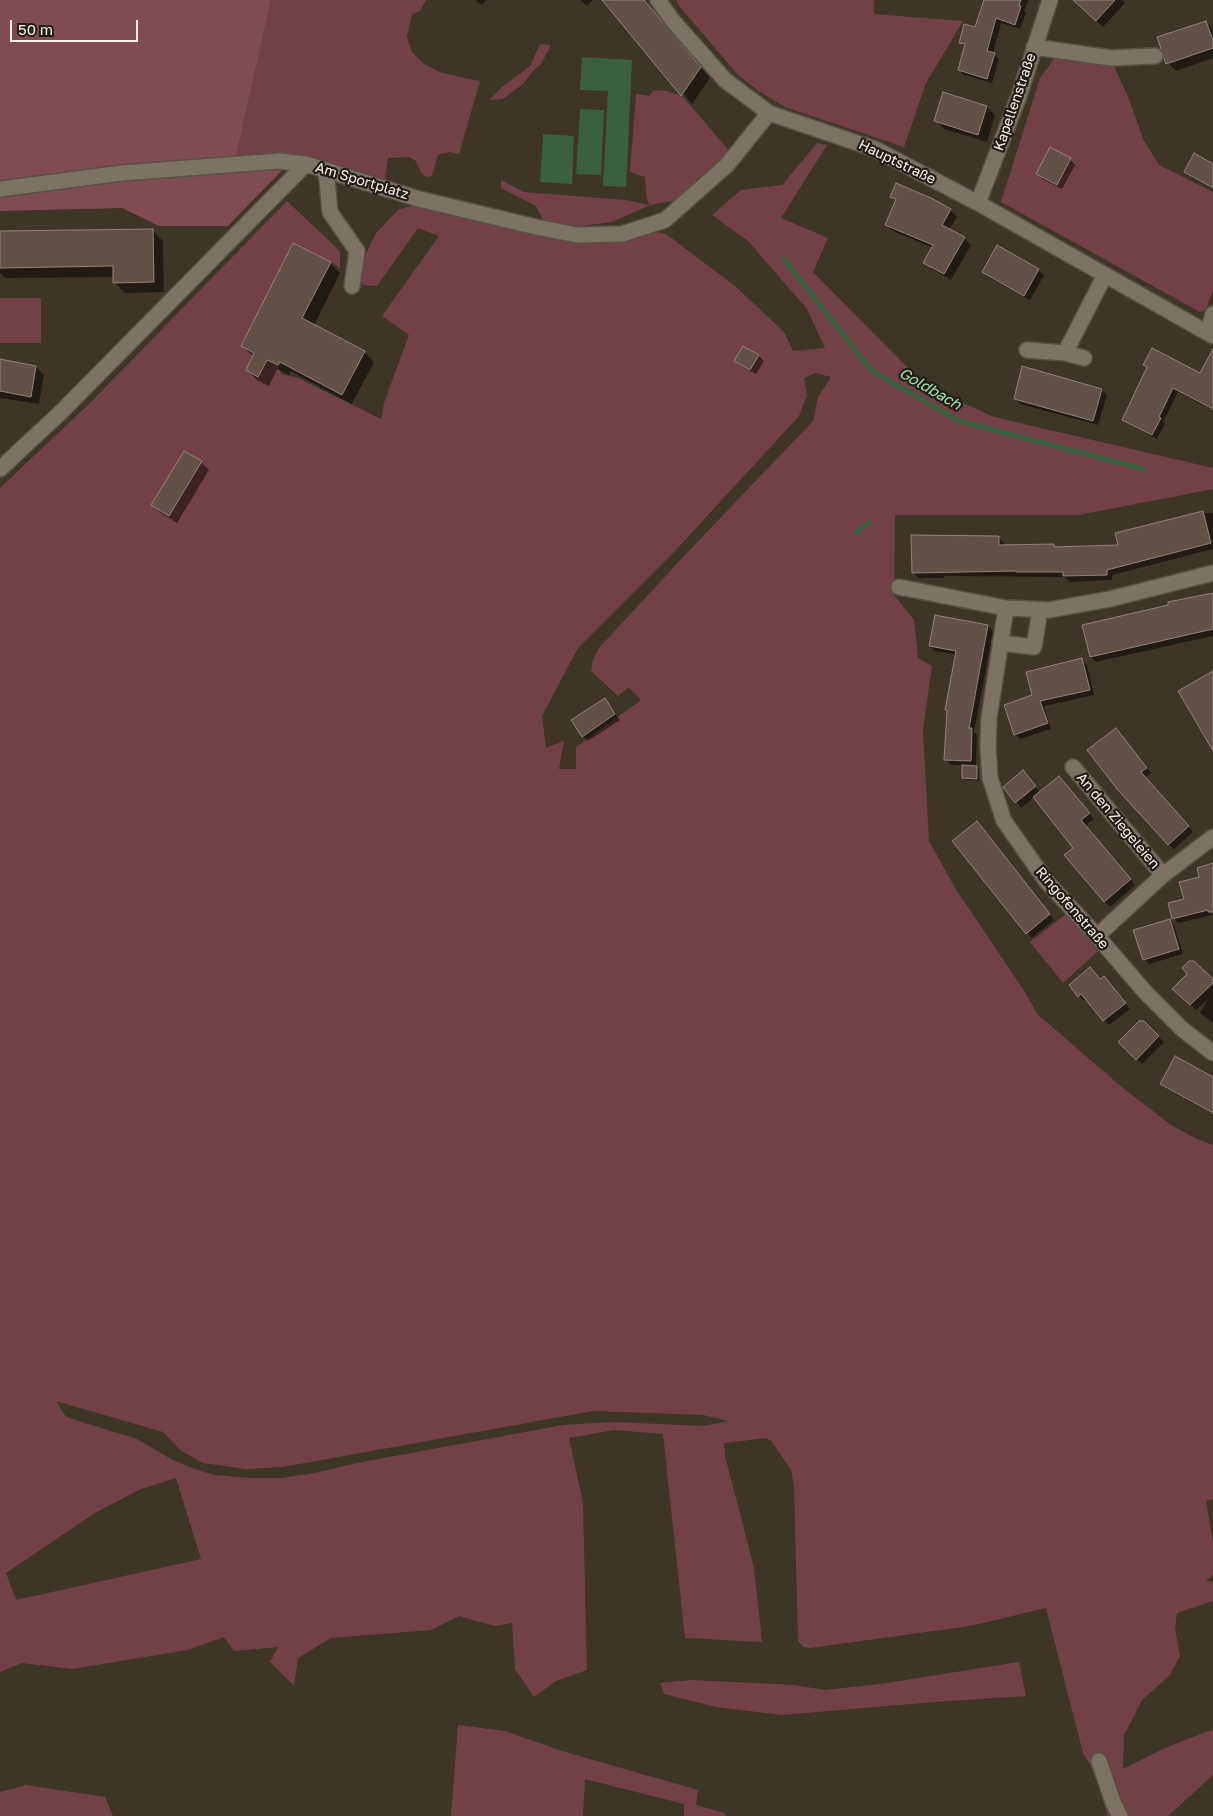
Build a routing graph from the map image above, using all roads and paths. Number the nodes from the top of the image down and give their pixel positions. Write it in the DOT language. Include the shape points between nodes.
graph roads {
  1 [pos="658,0"];
  2 [pos="1050,0"];
  3 [pos="1034,47"];
  4 [pos="1155,56"];
  5 [pos="769,113"];
  6 [pos="306,164"];
  7 [pos="326,170"];
  8 [pos="0,189"];
  9 [pos="978,203"];
  10 [pos="1105,275"];
  11 [pos="352,286"];
  12 [pos="1213,314"];
  13 [pos="1210,335"];
  14 [pos="1027,350"];
  15 [pos="1065,353"];
  16 [pos="1084,358"];
  17 [pos="0,469"];
  18 [pos="1213,573"];
  19 [pos="899,588"];
  20 [pos="1006,608"];
  21 [pos="1040,610"];
  22 [pos="1000,643"];
  23 [pos="1074,767"];
  24 [pos="1213,836"];
  25 [pos="1163,875"];
  26 [pos="1097,936"];
  27 [pos="1213,1053"];
  28 [pos="1099,1760"];
  29 [pos="1120,1816"];
  1 -- 5 [label="street, Hauptstraße" via="724,80"];
  2 -- 3 [label="street, Kapellenstraße"];
  3 -- 4 [label="street" via="1111,58"];
  3 -- 9 [label="street, Kapellenstraße"];
  5 -- 7 [label="street, Am Sportplatz" via="727,165 665,220 622,234 577,235 536,227 428,201"];
  5 -- 9 [label="street, Hauptstraße" via="875,149"];
  6 -- 7 [label="street, Am Sportplatz"];
  6 -- 8 [label="street" via="279,161 122,172"];
  6 -- 17 [label="street, Am Sportplatz" via="61,412"];
  7 -- 11 [label="street" via="330,212 357,251"];
  9 -- 10 [label="street, Hauptstraße"];
  10 -- 13 [label="street, Hauptstraße"];
  10 -- 15 [label="street"];
  12 -- 13 [label="street"];
  14 -- 15 [label="street"];
  15 -- 16 [label="street"];
  18 -- 21 [label="street" via="1110,599"];
  19 -- 20 [label="street"];
  20 -- 21 [label="street"];
  20 -- 22 [label="street, Ringofenstraße"];
  21 -- 22 [label="street" via="1034,648"];
  22 -- 26 [label="street, Ringofenstraße" via="988,747 990,778 996,799 1004,821 1047,882"];
  23 -- 25 [label="street, An den Ziegeleien"];
  24 -- 25 [label="street, An den Ziegeleien"];
  25 -- 26 [label="street, An den Ziegeleien"];
  26 -- 27 [label="street, Ringofenstraße" via="1146,993 1182,1029"];
  28 -- 29 [label="street"];
}
